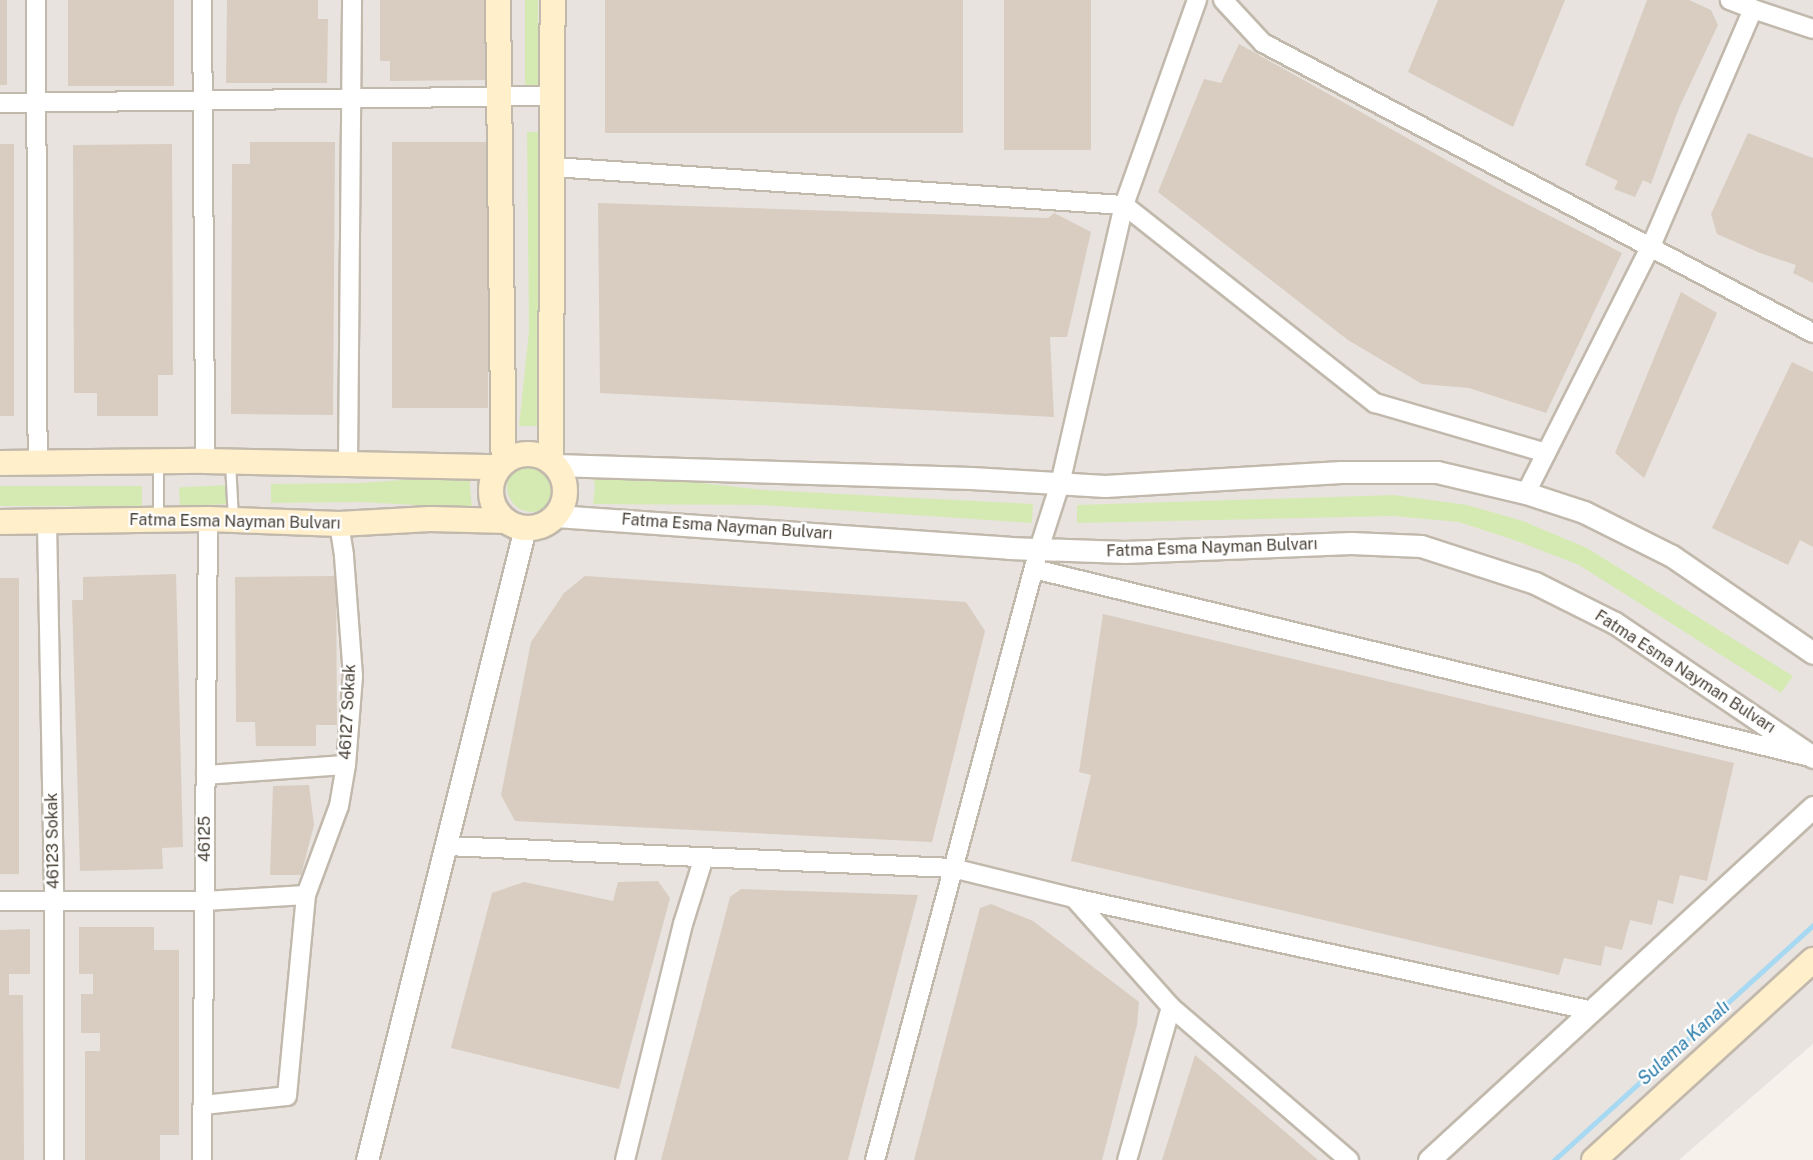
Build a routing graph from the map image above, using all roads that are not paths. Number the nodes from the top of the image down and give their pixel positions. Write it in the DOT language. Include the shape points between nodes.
graph roads {
  1 [pos="36,0"];
  2 [pos="202,0"];
  3 [pos="352,0"];
  4 [pos="498,0"];
  5 [pos="553,0"];
  6 [pos="1197,0"];
  7 [pos="1223,0"];
  8 [pos="1730,0"];
  9 [pos="1752,9"];
  10 [pos="1813,29"];
  11 [pos="553,96"];
  12 [pos="499,97"];
  13 [pos="351,98"];
  14 [pos="203,100"];
  15 [pos="0,103"];
  16 [pos="36,103"];
  17 [pos="553,167"];
  18 [pos="1124,205"];
  19 [pos="1651,246"];
  20 [pos="1813,333"];
  21 [pos="1546,453"];
  22 [pos="158,461"];
  23 [pos="205,461"];
  24 [pos="230,462"];
  25 [pos="0,463"];
  26 [pos="38,463"];
  27 [pos="553,463"];
  28 [pos="348,465"];
  29 [pos="501,465"];
  30 [pos="1060,484"];
  31 [pos="1526,493"];
  32 [pos="556,516"];
  33 [pos="208,519"];
  34 [pos="158,520"];
  35 [pos="233,520"];
  36 [pos="0,522"];
  37 [pos="46,523"];
  38 [pos="339,524"];
  39 [pos="515,525"];
  40 [pos="1036,559"];
  41 [pos="1813,653"];
  42 [pos="1813,757"];
  43 [pos="346,765"];
  44 [pos="206,775"];
  45 [pos="1813,807"];
  46 [pos="447,846"];
  47 [pos="704,857"];
  48 [pos="952,868"];
  49 [pos="306,895"];
  50 [pos="1074,898"];
  51 [pos="54,900"];
  52 [pos="0,901"];
  53 [pos="205,901"];
  54 [pos="1813,960"];
  55 [pos="1171,1007"];
  56 [pos="1593,1011"];
  57 [pos="203,1105"];
  58 [pos="54,1160"];
  59 [pos="202,1160"];
  60 [pos="368,1160"];
  61 [pos="625,1160"];
  62 [pos="875,1160"];
  63 [pos="1127,1160"];
  64 [pos="1349,1160"];
  65 [pos="1429,1160"];
  66 [pos="1594,1160"];
  1 -- 16 [label="street"];
  2 -- 14 [label="street"];
  3 -- 13 [label="street"];
  4 -- 12 [label="main road"];
  5 -- 11 [label="main road"];
  6 -- 18 [label="street"];
  7 -- 19 [label="street" via="1263,43"];
  8 -- 9 [label="street"];
  9 -- 10 [label="street"];
  9 -- 19 [label="street"];
  11 -- 12 [label="street"];
  11 -- 17 [label="main road"];
  12 -- 13 [label="street"];
  12 -- 29 [label="main road"];
  13 -- 14 [label="street"];
  13 -- 28 [label="street"];
  14 -- 16 [label="street"];
  14 -- 23 [label="street"];
  15 -- 16 [label="street"];
  16 -- 26 [label="street"];
  17 -- 18 [label="street"];
  17 -- 27 [label="main road"];
  18 -- 21 [label="street" via="1375,403"];
  18 -- 30 [label="street"];
  19 -- 20 [label="street"];
  19 -- 21 [label="street"];
  21 -- 31 [label="street"];
  22 -- 23 [label="main road"];
  22 -- 26 [label="main road"];
  22 -- 34 [label="lane"];
  23 -- 24 [label="main road"];
  24 -- 28 [label="main road"];
  24 -- 35 [label="lane"];
  25 -- 26 [label="main road"];
  27 -- 29 [label="main road" via="540,454 527,453 515,455"];
  27 -- 30 [label="street"];
  27 -- 32 [label="main road" via="566,485"];
  28 -- 29 [label="main road"];
  29 -- 39 [label="main road" via="491,489 497,512"];
  30 -- 31 [label="street" via="1104,486 1341,472 1437,472"];
  30 -- 40 [label="street"];
  31 -- 41 [label="street" via="1584,512 1672,556"];
  32 -- 39 [label="main road" via="547,523"];
  32 -- 40 [label="street, Fatma Esma Nayman Bulvarı"];
  33 -- 34 [label="main road, Fatma Esma Nayman Bulvarı"];
  33 -- 35 [label="main road, Fatma Esma Nayman Bulvarı"];
  33 -- 44 [label="street, 46125"];
  34 -- 37 [label="main road, Fatma Esma Nayman Bulvarı"];
  35 -- 38 [label="main road, Fatma Esma Nayman Bulvarı"];
  36 -- 37 [label="main road, Fatma Esma Nayman Bulvarı"];
  37 -- 51 [label="street, 46123 Sokak"];
  38 -- 39 [label="main road, Fatma Esma Nayman Bulvarı" via="430,519"];
  38 -- 43 [label="street, 46127 Sokak" via="353,676"];
  39 -- 46 [label="street"];
  40 -- 42 [label="street"];
  40 -- 42 [label="street, Fatma Esma Nayman Bulvarı" via="1351,543 1421,546 1535,583 1615,622"];
  40 -- 48 [label="street"];
  43 -- 44 [label="street"];
  43 -- 49 [label="street, 46127 Sokak" via="339,806"];
  44 -- 53 [label="street, 46125"];
  45 -- 56 [label="street"];
  46 -- 47 [label="street"];
  46 -- 60 [label="street"];
  47 -- 48 [label="street"];
  47 -- 61 [label="street" via="683,924"];
  48 -- 50 [label="street"];
  48 -- 62 [label="street"];
  49 -- 53 [label="street"];
  49 -- 57 [label="street, 46127 Sokak" via="287,1096"];
  50 -- 55 [label="street"];
  50 -- 56 [label="street"];
  51 -- 52 [label="street"];
  51 -- 53 [label="street"];
  51 -- 58 [label="street, 46123 Sokak"];
  53 -- 57 [label="street, 46125"];
  54 -- 66 [label="main road"];
  55 -- 63 [label="street"];
  55 -- 64 [label="street"];
  56 -- 65 [label="street"];
  57 -- 59 [label="street, 46125"];
}
